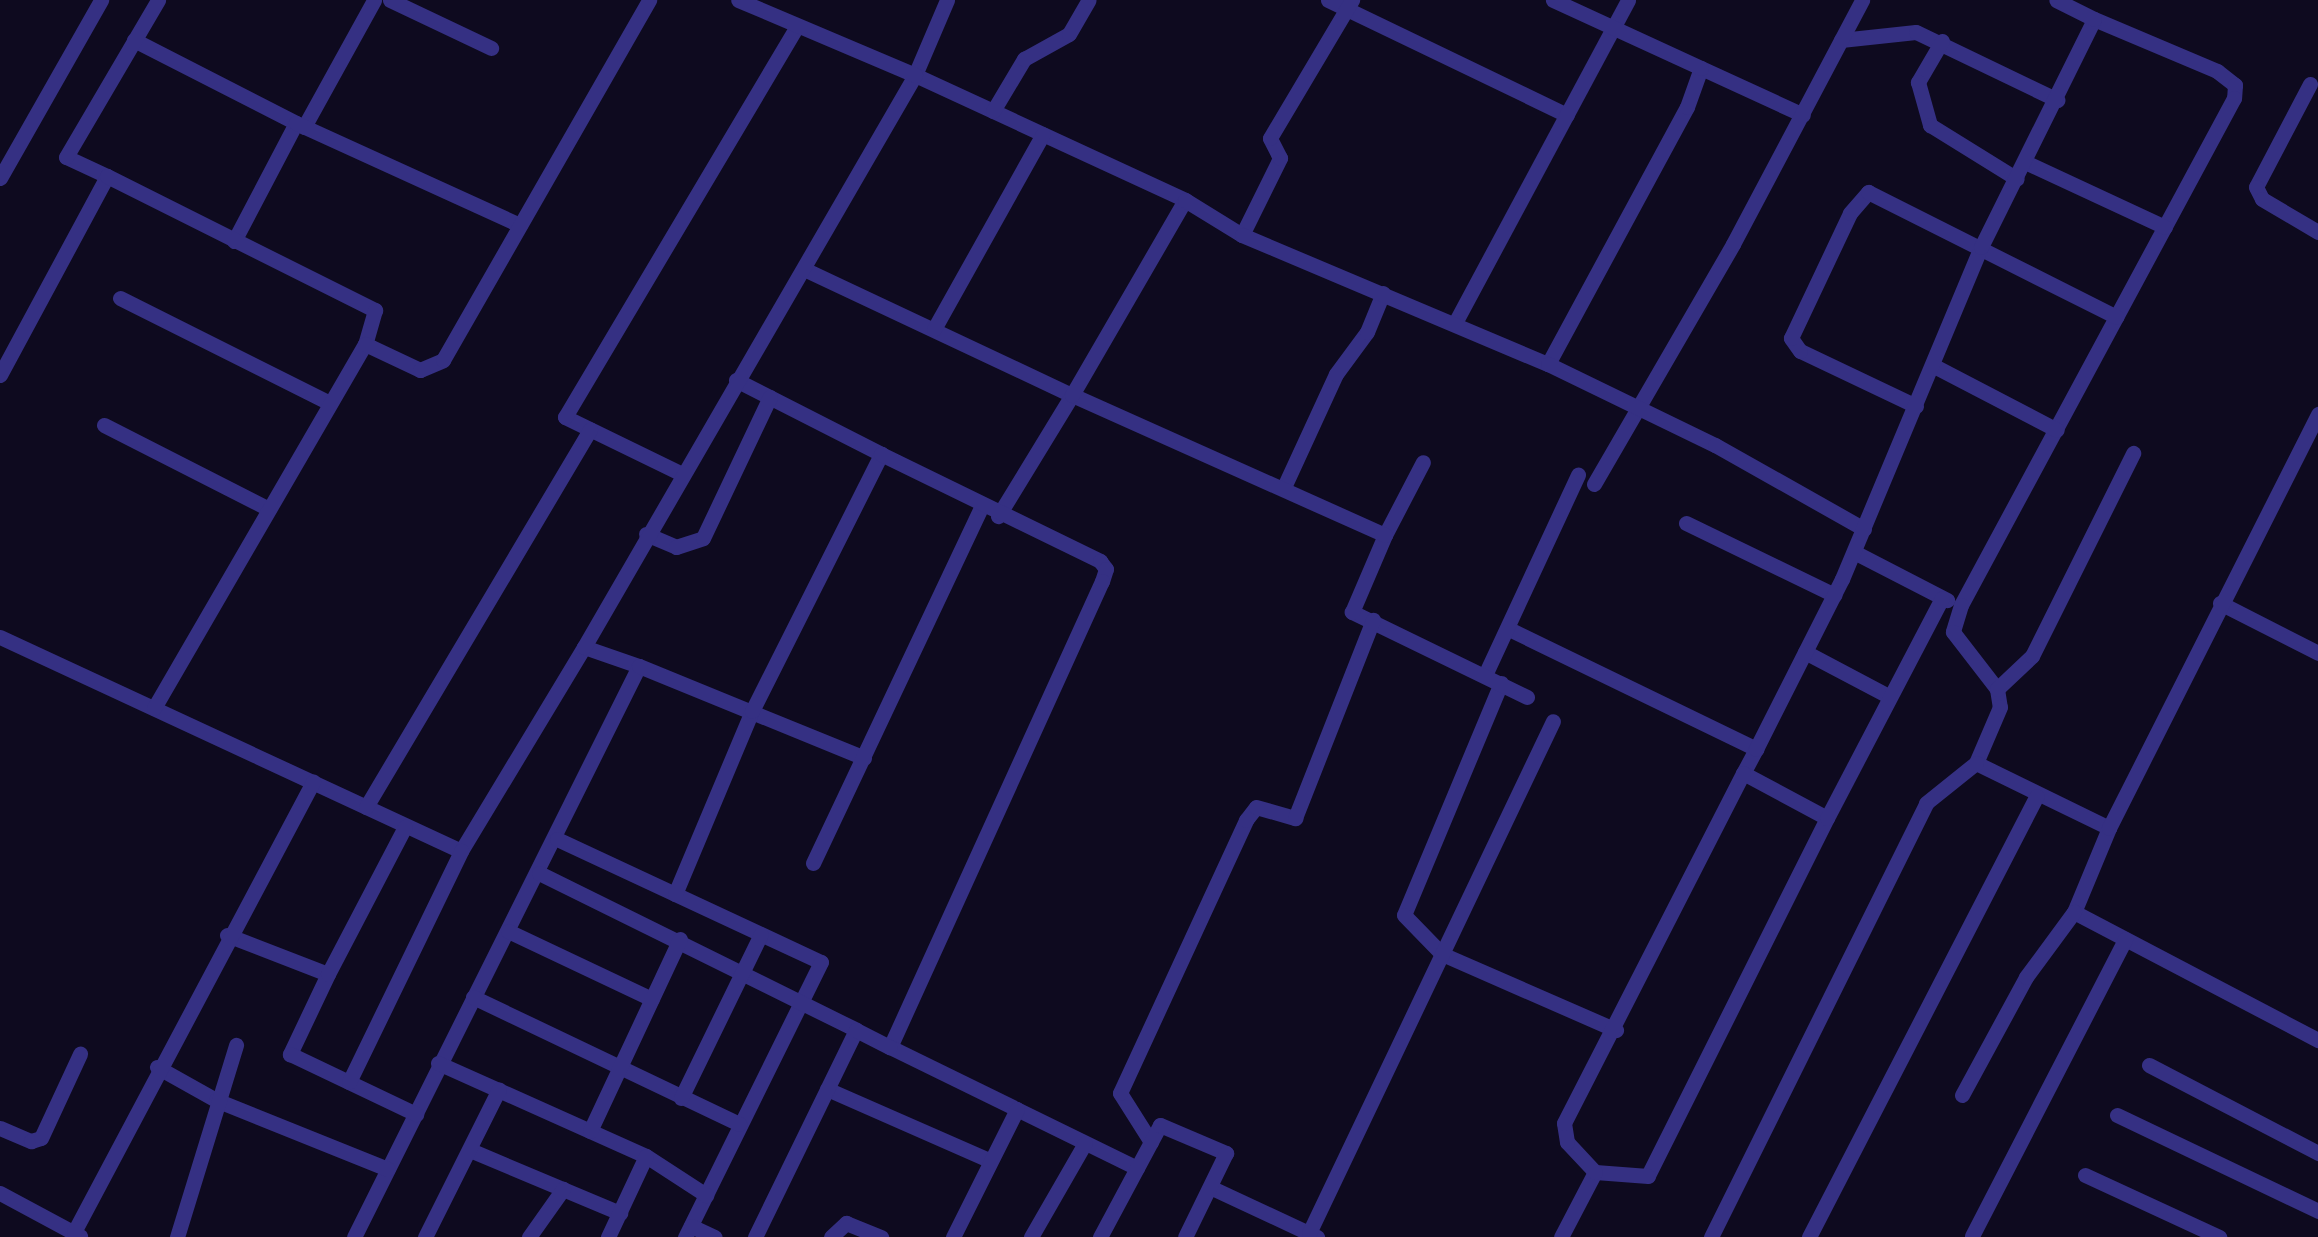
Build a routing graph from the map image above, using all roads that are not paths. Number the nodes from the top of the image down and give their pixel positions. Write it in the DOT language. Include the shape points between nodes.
graph roads {
  1 [pos="101,0"];
  2 [pos="158,0"];
  3 [pos="374,0"];
  4 [pos="390,0"];
  5 [pos="649,0"];
  6 [pos="738,0"];
  7 [pos="946,0"];
  8 [pos="1090,0"];
  9 [pos="1328,0"];
  10 [pos="1628,0"];
  11 [pos="1862,0"];
  12 [pos="2056,0"];
  13 [pos="1561,2"];
  14 [pos="1349,5"];
  15 [pos="2094,19"];
  16 [pos="1614,25"];
  17 [pos="797,26"];
  18 [pos="134,40"];
  19 [pos="1840,40"];
  20 [pos="1942,40"];
  21 [pos="491,48"];
  22 [pos="1701,68"];
  23 [pos="915,75"];
  24 [pos="2310,84"];
  25 [pos="2057,100"];
  26 [pos="993,111"];
  27 [pos="1567,115"];
  28 [pos="1802,116"];
  29 [pos="300,125"];
  30 [pos="1044,134"];
  31 [pos="2027,163"];
  32 [pos="107,176"];
  33 [pos="0,178"];
  34 [pos="2018,179"];
  35 [pos="1186,200"];
  36 [pos="520,225"];
  37 [pos="2165,227"];
  38 [pos="2318,232"];
  39 [pos="1242,235"];
  40 [pos="234,241"];
  41 [pos="1981,247"];
  42 [pos="806,270"];
  43 [pos="1383,292"];
  44 [pos="120,298"];
  45 [pos="2116,317"];
  46 [pos="1456,322"];
  47 [pos="934,329"];
  48 [pos="365,344"];
  49 [pos="1548,364"];
  50 [pos="1936,366"];
  51 [pos="0,375"];
  52 [pos="736,380"];
  53 [pos="1072,396"];
  54 [pos="770,397"];
  55 [pos="330,403"];
  56 [pos="1916,406"];
  57 [pos="1636,410"];
  58 [pos="2317,420"];
  59 [pos="104,425"];
  60 [pos="590,430"];
  61 [pos="2057,430"];
  62 [pos="2133,452"];
  63 [pos="881,454"];
  64 [pos="1423,462"];
  65 [pos="680,473"];
  66 [pos="1578,476"];
  67 [pos="1594,484"];
  68 [pos="1284,487"];
  69 [pos="981,508"];
  70 [pos="269,509"];
  71 [pos="998,516"];
  72 [pos="1686,523"];
  73 [pos="1864,529"];
  74 [pos="646,534"];
  75 [pos="1385,535"];
  76 [pos="1854,552"];
  77 [pos="1834,595"];
  78 [pos="1942,598"];
  79 [pos="2220,603"];
  80 [pos="1960,605"];
  81 [pos="1373,620"];
  82 [pos="1509,629"];
  83 [pos="0,637"];
  84 [pos="584,648"];
  85 [pos="1805,652"];
  86 [pos="2318,653"];
  87 [pos="639,666"];
  88 [pos="1485,675"];
  89 [pos="1501,683"];
  90 [pos="1998,690"];
  91 [pos="1527,696"];
  92 [pos="1888,696"];
  93 [pos="154,708"];
  94 [pos="752,711"];
  95 [pos="1553,721"];
  96 [pos="1756,749"];
  97 [pos="864,758"];
  98 [pos="1976,763"];
  99 [pos="1744,773"];
  100 [pos="312,782"];
  101 [pos="2037,796"];
  102 [pos="366,806"];
  103 [pos="1827,818"];
  104 [pos="405,826"];
  105 [pos="2109,828"];
  106 [pos="556,839"];
  107 [pos="461,851"];
  108 [pos="813,864"];
  109 [pos="539,872"];
  110 [pos="675,894"];
  111 [pos="2074,912"];
  112 [pos="508,932"];
  113 [pos="761,934"];
  114 [pos="227,935"];
  115 [pos="680,939"];
  116 [pos="2125,939"];
  117 [pos="1442,954"];
  118 [pos="743,971"];
  119 [pos="328,974"];
  120 [pos="473,997"];
  121 [pos="652,999"];
  122 [pos="802,1001"];
  123 [pos="856,1030"];
  124 [pos="1616,1030"];
  125 [pos="2318,1040"];
  126 [pos="236,1046"];
  127 [pos="890,1047"];
  128 [pos="80,1054"];
  129 [pos="438,1063"];
  130 [pos="2149,1065"];
  131 [pos="158,1067"];
  132 [pos="618,1070"];
  133 [pos="349,1082"];
  134 [pos="499,1089"];
  135 [pos="827,1089"];
  136 [pos="1962,1095"];
  137 [pos="681,1098"];
  138 [pos="216,1100"];
  139 [pos="1017,1109"];
  140 [pos="416,1114"];
  141 [pos="2117,1115"];
  142 [pos="739,1124"];
  143 [pos="0,1128"];
  144 [pos="590,1131"];
  145 [pos="1085,1142"];
  146 [pos="1151,1142"];
  147 [pos="470,1150"];
  148 [pos="2318,1153"];
  149 [pos="646,1156"];
  150 [pos="988,1160"];
  151 [pos="1137,1168"];
  152 [pos="388,1169"];
  153 [pos="1596,1172"];
  154 [pos="2085,1175"];
  155 [pos="1212,1188"];
  156 [pos="564,1189"];
  157 [pos="0,1192"];
  158 [pos="706,1194"];
  159 [pos="2318,1211"];
  160 [pos="620,1213"];
  161 [pos="688,1231"];
  162 [pos="78,1235"];
  163 [pos="1313,1235"];
  164 [pos="1972,1236"];
  165 [pos="177,1237"];
  166 [pos="354,1237"];
  167 [pos="425,1237"];
  168 [pos="529,1237"];
  169 [pos="608,1237"];
  170 [pos="715,1237"];
  171 [pos="755,1237"];
  172 [pos="830,1237"];
  173 [pos="881,1237"];
  174 [pos="953,1237"];
  175 [pos="1031,1237"];
  176 [pos="1100,1237"];
  177 [pos="1185,1237"];
  178 [pos="1561,1237"];
  179 [pos="1711,1237"];
  180 [pos="1809,1237"];
  181 [pos="2219,1237"];
  1 -- 33 [label="street"];
  2 -- 18 [label="street"];
  3 -- 29 [label="street"];
  4 -- 21 [label="street"];
  5 -- 36 [label="street"];
  6 -- 17 [label="street"];
  7 -- 23 [label="street"];
  8 -- 26 [label="street" via="1070,34 1024,59"];
  9 -- 14 [label="street"];
  10 -- 16 [label="street"];
  11 -- 19 [label="street"];
  12 -- 15 [label="street"];
  13 -- 16 [label="street"];
  14 -- 27 [label="street"];
  14 -- 39 [label="street" via="1270,138 1280,158"];
  15 -- 25 [label="street"];
  15 -- 37 [label="street" via="2217,70 2235,86"];
  16 -- 22 [label="street"];
  16 -- 27 [label="street"];
  17 -- 23 [label="street"];
  17 -- 60 [label="street" via="565,417"];
  18 -- 29 [label="street"];
  18 -- 32 [label="street" via="66,157"];
  19 -- 20 [label="street" via="1903,30"];
  19 -- 28 [label="street"];
  20 -- 25 [label="street"];
  20 -- 34 [label="street" via="1918,82 1930,126"];
  22 -- 28 [label="street"];
  22 -- 49 [label="street" via="1687,108"];
  23 -- 26 [label="street"];
  23 -- 42 [label="street"];
  24 -- 38 [label="street" via="2256,187 2262,199"];
  25 -- 31 [label="street"];
  26 -- 30 [label="street"];
  27 -- 46 [label="street"];
  28 -- 57 [label="street"];
  29 -- 36 [label="street"];
  29 -- 40 [label="street"];
  30 -- 35 [label="street"];
  30 -- 47 [label="street"];
  31 -- 34 [label="street"];
  31 -- 37 [label="street"];
  32 -- 40 [label="street"];
  32 -- 51 [label="street"];
  34 -- 41 [label="street"];
  35 -- 39 [label="street"];
  35 -- 53 [label="street"];
  36 -- 48 [label="street" via="442,360 420,370"];
  37 -- 45 [label="street"];
  39 -- 43 [label="street"];
  40 -- 48 [label="street" via="375,310"];
  41 -- 45 [label="street"];
  41 -- 50 [label="street"];
  41 -- 56 [label="street" via="1868,192 1850,212 1793,328 1800,352"];
  42 -- 47 [label="street"];
  42 -- 52 [label="street"];
  43 -- 46 [label="street"];
  43 -- 68 [label="street"];
  44 -- 55 [label="street"];
  45 -- 61 [label="street"];
  46 -- 49 [label="street"];
  47 -- 53 [label="street"];
  48 -- 55 [label="street"];
  49 -- 57 [label="street"];
  50 -- 56 [label="street"];
  50 -- 61 [label="street"];
  52 -- 54 [label="street"];
  52 -- 65 [label="street"];
  53 -- 68 [label="street"];
  53 -- 71 [label="street"];
  54 -- 63 [label="street"];
  54 -- 74 [label="street" via="702,538 676,547"];
  55 -- 70 [label="street"];
  56 -- 73 [label="street"];
  57 -- 67 [label="street"];
  57 -- 73 [label="street" via="1715,445"];
  58 -- 79 [label="street"];
  59 -- 70 [label="street"];
  60 -- 65 [label="street"];
  60 -- 102 [label="street"];
  61 -- 80 [label="street"];
  62 -- 90 [label="street" via="2032,656"];
  63 -- 69 [label="street"];
  63 -- 94 [label="street"];
  64 -- 75 [label="street"];
  65 -- 74 [label="street"];
  66 -- 82 [label="street"];
  68 -- 75 [label="street"];
  69 -- 71 [label="street"];
  69 -- 97 [label="street"];
  70 -- 93 [label="street"];
  71 -- 127 [label="street" via="1100,560 1106,569"];
  72 -- 77 [label="street"];
  73 -- 76 [label="street"];
  74 -- 84 [label="street"];
  75 -- 81 [label="street" via="1352,612"];
  76 -- 77 [label="street"];
  76 -- 78 [label="street"];
  77 -- 85 [label="street"];
  78 -- 80 [label="street"];
  78 -- 92 [label="street"];
  79 -- 86 [label="street"];
  79 -- 105 [label="street"];
  80 -- 90 [label="street" via="1954,632 1961,649"];
  81 -- 88 [label="street"];
  81 -- 146 [label="street" via="1295,818 1256,807 1246,820 1120,1093"];
  82 -- 88 [label="street"];
  82 -- 96 [label="street"];
  83 -- 93 [label="street"];
  84 -- 87 [label="street"];
  84 -- 107 [label="street"];
  85 -- 92 [label="street"];
  85 -- 96 [label="street"];
  87 -- 94 [label="street"];
  87 -- 106 [label="street"];
  88 -- 89 [label="street"];
  89 -- 91 [label="street"];
  89 -- 117 [label="street" via="1406,899 1411,928"];
  90 -- 98 [label="street" via="2000,707"];
  92 -- 103 [label="street"];
  93 -- 100 [label="street"];
  94 -- 97 [label="street"];
  94 -- 110 [label="street"];
  95 -- 117 [label="street"];
  96 -- 99 [label="street"];
  97 -- 108 [label="street"];
  98 -- 101 [label="street"];
  98 -- 179 [label="street" via="1926,803"];
  99 -- 103 [label="street"];
  99 -- 124 [label="street"];
  100 -- 102 [label="street"];
  100 -- 114 [label="street"];
  101 -- 105 [label="street"];
  101 -- 180 [label="street"];
  102 -- 104 [label="street"];
  103 -- 153 [label="street" via="1648,1176"];
  104 -- 107 [label="street"];
  104 -- 119 [label="street"];
  105 -- 111 [label="street"];
  106 -- 109 [label="street"];
  106 -- 110 [label="street"];
  107 -- 133 [label="street"];
  109 -- 112 [label="street"];
  109 -- 115 [label="street"];
  110 -- 113 [label="street"];
  111 -- 116 [label="street"];
  111 -- 136 [label="street" via="2026,977"];
  112 -- 120 [label="street"];
  112 -- 121 [label="street"];
  113 -- 118 [label="street"];
  113 -- 122 [label="street" via="822,962"];
  114 -- 119 [label="street"];
  114 -- 131 [label="street"];
  115 -- 118 [label="street"];
  115 -- 121 [label="street"];
  116 -- 125 [label="street"];
  116 -- 164 [label="street"];
  117 -- 124 [label="street"];
  117 -- 163 [label="street"];
  118 -- 122 [label="street"];
  118 -- 137 [label="street"];
  119 -- 133 [label="street" via="290,1054"];
  120 -- 129 [label="street"];
  120 -- 132 [label="street"];
  121 -- 132 [label="street"];
  122 -- 123 [label="street"];
  122 -- 142 [label="street"];
  123 -- 127 [label="street"];
  123 -- 135 [label="street"];
  124 -- 153 [label="street" via="1564,1123 1567,1142"];
  126 -- 138 [label="street"];
  127 -- 139 [label="street"];
  128 -- 143 [label="street" via="42,1138 31,1141"];
  129 -- 134 [label="street"];
  129 -- 140 [label="street"];
  130 -- 148 [label="street"];
  131 -- 138 [label="street"];
  131 -- 162 [label="street"];
  132 -- 137 [label="street"];
  132 -- 144 [label="street"];
  133 -- 140 [label="street"];
  134 -- 144 [label="street"];
  134 -- 147 [label="street"];
  135 -- 150 [label="street"];
  135 -- 171 [label="street"];
  137 -- 142 [label="street"];
  138 -- 152 [label="street"];
  138 -- 165 [label="street"];
  139 -- 145 [label="street"];
  139 -- 150 [label="street"];
  140 -- 152 [label="street"];
  141 -- 159 [label="street"];
  142 -- 158 [label="street"];
  144 -- 149 [label="street"];
  145 -- 151 [label="street"];
  145 -- 175 [label="street"];
  146 -- 151 [label="street"];
  146 -- 155 [label="street" via="1160,1125 1226,1153"];
  147 -- 156 [label="street"];
  147 -- 167 [label="street"];
  149 -- 158 [label="street"];
  149 -- 160 [label="street"];
  150 -- 174 [label="street"];
  151 -- 176 [label="street"];
  152 -- 166 [label="street"];
  153 -- 178 [label="street"];
  154 -- 181 [label="street"];
  155 -- 163 [label="street"];
  155 -- 177 [label="street"];
  156 -- 160 [label="street"];
  156 -- 168 [label="street"];
  157 -- 162 [label="street"];
  158 -- 161 [label="street"];
  160 -- 169 [label="street"];
  161 -- 170 [label="street"];
  172 -- 173 [label="street" via="846,1223"];
}
